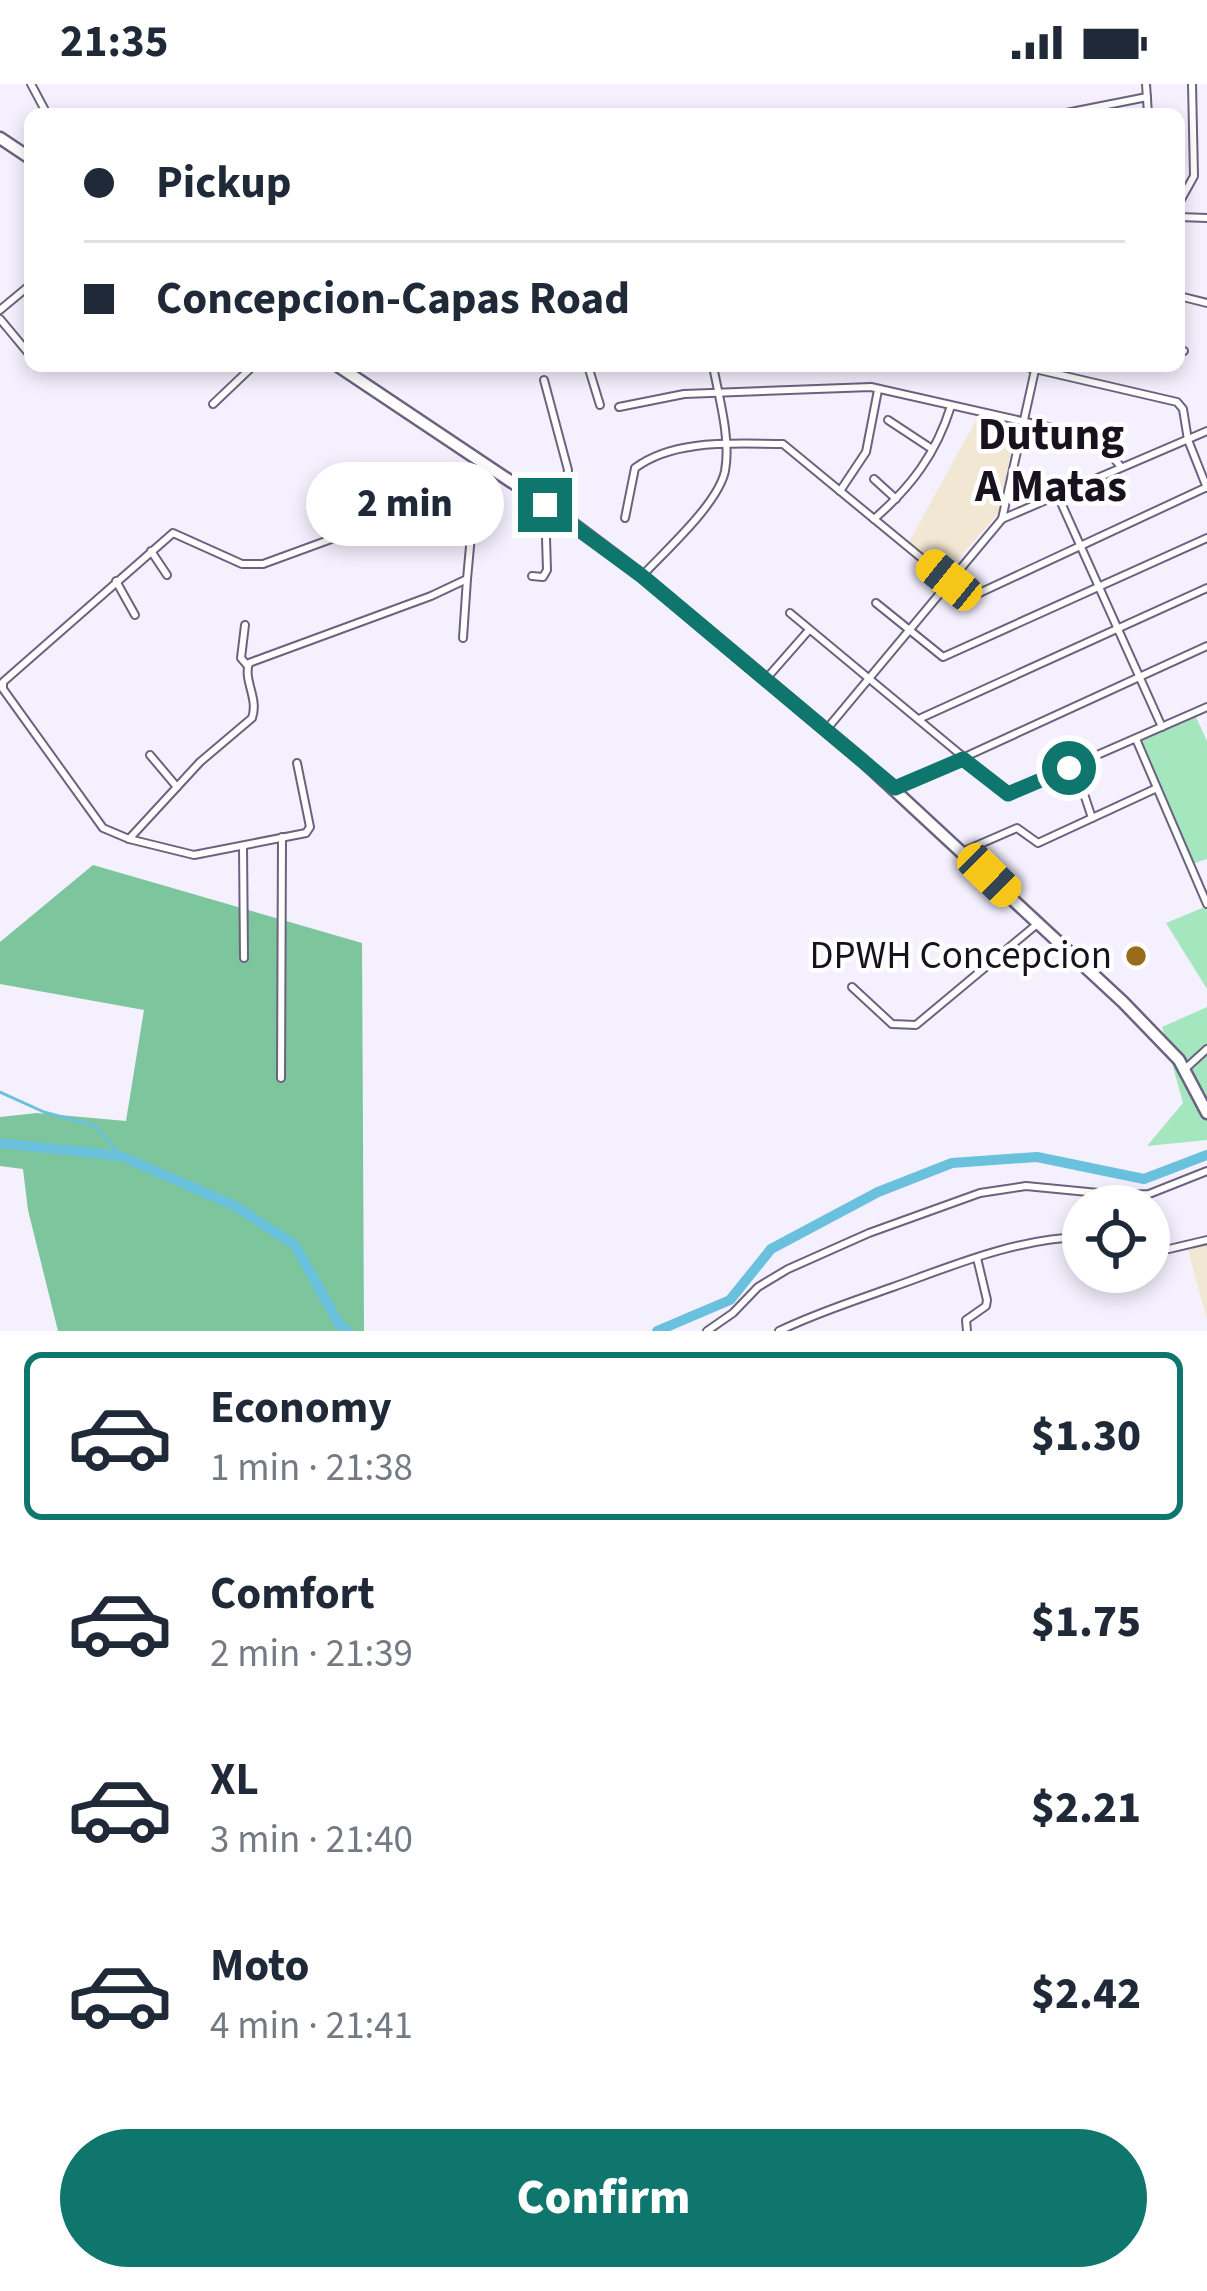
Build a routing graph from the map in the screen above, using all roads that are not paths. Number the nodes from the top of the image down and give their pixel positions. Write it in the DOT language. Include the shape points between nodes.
graph roads {
  1 [pos="1147,84"];
  2 [pos="1192,84"];
  3 [pos="1147,97"];
  4 [pos="1207,102"];
  5 [pos="1192,103"];
  6 [pos="1091,108"];
  7 [pos="1148,108"];
  8 [pos="1207,141"];
  9 [pos="1194,142"];
  10 [pos="1185,194"];
  11 [pos="24,290"];
  12 [pos="0,310"];
  13 [pos="0,319"];
  14 [pos="24,348"];
  15 [pos="248,372"];
  16 [pos="347,372"];
  17 [pos="590,372"];
  18 [pos="714,372"];
  19 [pos="1034,372"];
  20 [pos="1052,372"];
  21 [pos="544,380"];
  22 [pos="879,388"];
  23 [pos="718,394"];
  24 [pos="213,404"];
  25 [pos="600,405"];
  26 [pos="951,406"];
  27 [pos="619,407"];
  28 [pos="888,421"];
  29 [pos="1023,421"];
  30 [pos="1207,431"];
  31 [pos="1188,440"];
  32 [pos="725,444"];
  33 [pos="932,449"];
  34 [pos="486,466"];
  35 [pos="1121,467"];
  36 [pos="874,478"];
  37 [pos="479,485"];
  38 [pos="1207,487"];
  39 [pos="840,491"];
  40 [pos="1058,496"];
  41 [pos="896,499"];
  42 [pos="545,505"];
  43 [pos="473,514"];
  44 [pos="560,515"];
  45 [pos="625,518"];
  46 [pos="874,519"];
  47 [pos="1002,519"];
  48 [pos="442,525"];
  49 [pos="1207,538"];
  50 [pos="1080,547"];
  51 [pos="151,551"];
  52 [pos="167,574"];
  53 [pos="532,575"];
  54 [pos="642,576"];
  55 [pos="467,579"];
  56 [pos="949,580"];
  57 [pos="116,581"];
  58 [pos="1098,588"];
  59 [pos="1207,588"];
  60 [pos="877,603"];
  61 [pos="790,614"];
  62 [pos="135,615"];
  63 [pos="245,625"];
  64 [pos="1117,628"];
  65 [pos="809,630"];
  66 [pos="910,630"];
  67 [pos="463,638"];
  68 [pos="1207,646"];
  69 [pos="248,665"];
  70 [pos="868,678"];
  71 [pos="1140,678"];
  72 [pos="766,680"];
  73 [pos="1207,707"];
  74 [pos="919,719"];
  75 [pos="1162,727"];
  76 [pos="826,730"];
  77 [pos="1136,739"];
  78 [pos="150,755"];
  79 [pos="963,759"];
  80 [pos="297,763"];
  81 [pos="1081,785"];
  82 [pos="177,787"];
  83 [pos="895,788"];
  84 [pos="1157,788"];
  85 [pos="1092,818"];
  86 [pos="282,837"];
  87 [pos="129,839"];
  88 [pos="1038,842"];
  89 [pos="243,846"];
  90 [pos="964,851"];
  91 [pos="1046,852"];
  92 [pos="1207,904"];
  93 [pos="1039,923"];
  94 [pos="244,958"];
  95 [pos="851,987"];
  96 [pos="1207,1048"];
  97 [pos="1185,1069"];
  98 [pos="281,1078"];
  99 [pos="1207,1113"];
  100 [pos="1207,1171"];
  101 [pos="1062,1240"];
  102 [pos="1207,1240"];
  103 [pos="1170,1249"];
  104 [pos="977,1258"];
  105 [pos="707,1331"];
  106 [pos="779,1331"];
  107 [pos="967,1331"];
  1 -- 3 [label="street"];
  2 -- 5 [label="street"];
  3 -- 6 [label="street"];
  3 -- 7 [label="street"];
  4 -- 5 [label="street"];
  5 -- 9 [label="street"];
  8 -- 9 [label="street"];
  9 -- 10 [label="street"];
  11 -- 12 [label="street"];
  13 -- 14 [label="street"];
  15 -- 24 [label="street"];
  16 -- 34 [label="main road"];
  17 -- 25 [label="street"];
  18 -- 23 [label="street"];
  19 -- 29 [label="street"];
  20 -- 31 [label="street" via="1177,402"];
  21 -- 44 [label="street" via="568,470"];
  22 -- 23 [label="street"];
  22 -- 26 [label="street"];
  22 -- 39 [label="street" via="866,452"];
  23 -- 27 [label="street"];
  23 -- 32 [label="street"];
  26 -- 29 [label="street"];
  26 -- 33 [label="street"];
  28 -- 33 [label="street"];
  29 -- 35 [label="street" via="1100,441"];
  29 -- 47 [label="street"];
  30 -- 31 [label="street"];
  31 -- 35 [label="street"];
  31 -- 38 [label="street"];
  32 -- 39 [label="street" via="783,444"];
  32 -- 45 [label="street" via="639,464"];
  32 -- 54 [label="street" via="721,482"];
  33 -- 41 [label="street"];
  34 -- 37 [label="street"];
  34 -- 42 [label="main road"];
  35 -- 40 [label="street"];
  36 -- 41 [label="street"];
  37 -- 43 [label="street"];
  37 -- 51 [label="street" via="263,564 242,564 178,533"];
  38 -- 50 [label="street"];
  39 -- 46 [label="street"];
  40 -- 47 [label="street"];
  40 -- 50 [label="street"];
  41 -- 46 [label="street"];
  42 -- 44 [label="main road"];
  42 -- 53 [label="street" via="547,570"];
  43 -- 48 [label="street"];
  43 -- 55 [label="street"];
  44 -- 54 [label="main road"];
  46 -- 56 [label="street"];
  47 -- 56 [label="street"];
  49 -- 58 [label="street"];
  50 -- 56 [label="street" via="975,595"];
  50 -- 58 [label="street"];
  51 -- 52 [label="street"];
  51 -- 57 [label="street"];
  54 -- 72 [label="main road"];
  55 -- 67 [label="street"];
  55 -- 69 [label="street"];
  56 -- 66 [label="street"];
  57 -- 62 [label="street"];
  57 -- 87 [label="street" via="2,684 103,828"];
  58 -- 64 [label="street"];
  58 -- 66 [label="street" via="944,657"];
  59 -- 64 [label="street"];
  60 -- 66 [label="street"];
  61 -- 65 [label="street"];
  63 -- 69 [label="street" via="241,658"];
  64 -- 71 [label="street"];
  64 -- 74 [label="street"];
  65 -- 70 [label="street"];
  65 -- 72 [label="street"];
  66 -- 70 [label="street"];
  68 -- 71 [label="street"];
  69 -- 82 [label="street" via="251,718"];
  70 -- 74 [label="street"];
  70 -- 76 [label="street"];
  71 -- 75 [label="street"];
  71 -- 79 [label="street"];
  72 -- 76 [label="main road"];
  73 -- 75 [label="street"];
  74 -- 79 [label="street"];
  75 -- 77 [label="street"];
  76 -- 83 [label="main road"];
  77 -- 79 [label="street" via="1008,794"];
  77 -- 84 [label="street"];
  78 -- 82 [label="street"];
  79 -- 83 [label="street"];
  80 -- 86 [label="street" via="310,827"];
  81 -- 85 [label="street"];
  82 -- 87 [label="street"];
  83 -- 90 [label="main road"];
  84 -- 85 [label="street"];
  84 -- 92 [label="street"];
  85 -- 88 [label="street"];
  86 -- 89 [label="street"];
  86 -- 98 [label="street"];
  87 -- 89 [label="street" via="194,855"];
  88 -- 90 [label="street" via="1018,828"];
  88 -- 91 [label="street"];
  89 -- 94 [label="street"];
  90 -- 93 [label="main road"];
  93 -- 95 [label="street" via="916,1025 892,1024"];
  93 -- 97 [label="main road"];
  96 -- 97 [label="street"];
  97 -- 99 [label="main road"];
  100 -- 105 [label="street" via="1149,1194 1026,1186 980,1193 788,1270"];
  101 -- 104 [label="street"];
  102 -- 103 [label="street"];
  104 -- 106 [label="street"];
  104 -- 107 [label="street" via="987,1300 966,1320"];
}
